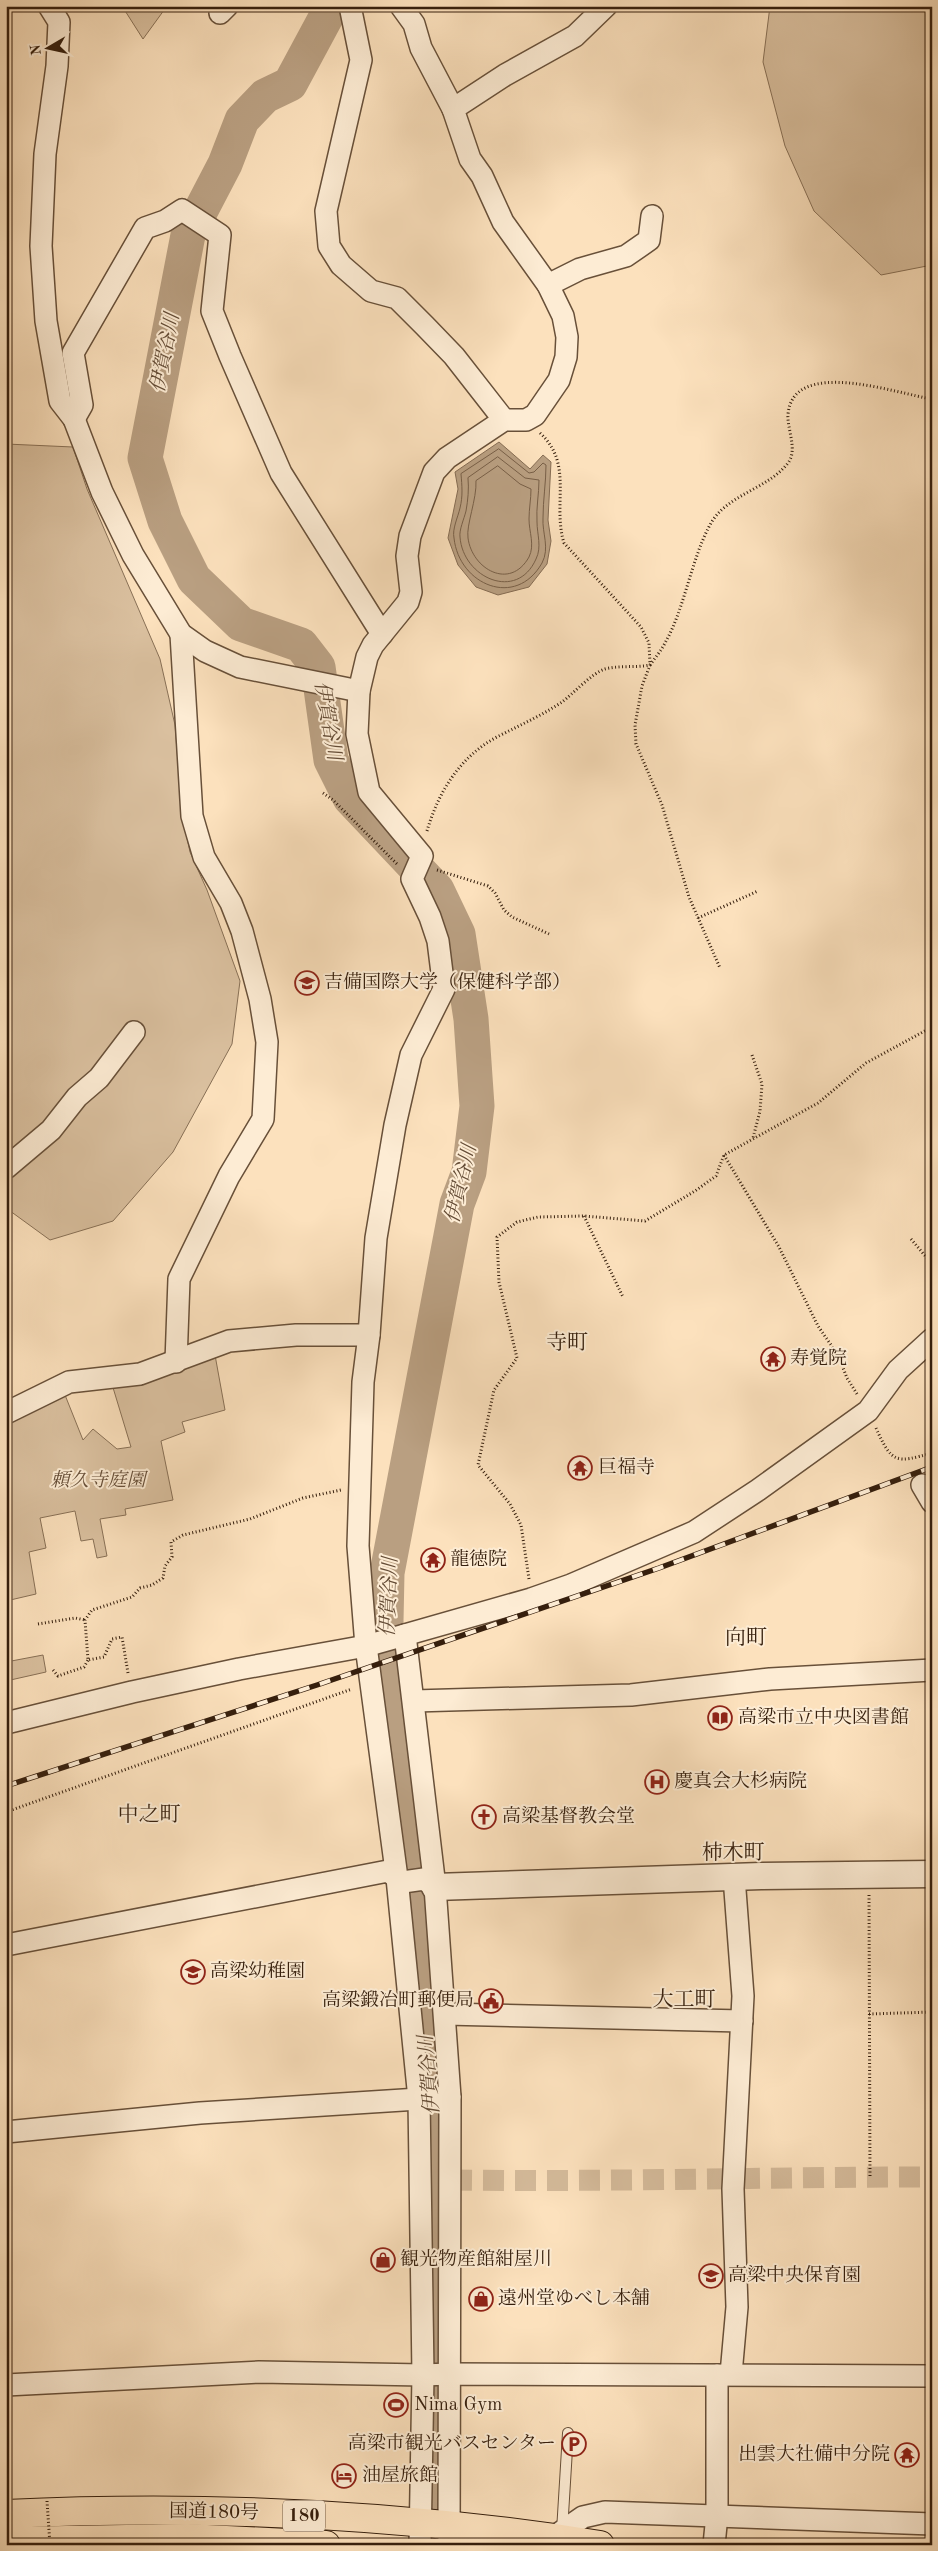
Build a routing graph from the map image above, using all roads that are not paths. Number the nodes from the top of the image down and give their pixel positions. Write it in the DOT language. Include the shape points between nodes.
graph roads {
  1 [pos="49,6"];
  2 [pos="350,6"];
  3 [pos="401,6"];
  4 [pos="606,6"];
  5 [pos="453,109"];
  6 [pos="652,216"];
  7 [pos="548,285"];
  8 [pos="74,419"];
  9 [pos="504,420"];
  10 [pos="181,634"];
  11 [pos="382,634"];
  12 [pos="353,689"];
  13 [pos="134,1032"];
  14 [pos="6,1168"];
  15 [pos="369,1335"];
  16 [pos="932,1339"];
  17 [pos="176,1362"];
  18 [pos="11,1403"];
  19 [pos="403,1635"];
  20 [pos="366,1646"];
  21 [pos="932,1670"];
  22 [pos="414,1701"];
  23 [pos="6,1723"];
  24 [pos="932,1874"];
  25 [pos="734,1877"];
  26 [pos="400,1880"];
  27 [pos="429,1883"];
  28 [pos="6,1945"];
  29 [pos="445,2014"];
  30 [pos="742,2021"];
  31 [pos="434,2098"];
  32 [pos="6,2132"];
  33 [pos="435,2251"];
  34 [pos="449,2374"];
  35 [pos="724,2374"];
  36 [pos="424,2375"];
  37 [pos="932,2376"];
  38 [pos="6,2385"];
  39 [pos="568,2433"];
  40 [pos="6,2514"];
  41 [pos="717,2515"];
  42 [pos="932,2524"];
  43 [pos="420,2534"];
  44 [pos="558,2535"];
  45 [pos="450,2536"];
  46 [pos="6,2541"];
  47 [pos="326,2545"];
  48 [pos="600,2545"];
  49 [pos="714,2545"];
  1 -- 8 [label="street" via="59,22 57,66 45,154 41,246 46,321 60,401"];
  2 -- 9 [label="street" via="361,60 326,211 330,246 341,265 371,291 396,298 454,356"];
  3 -- 5 [label="street" via="414,24 421,48"];
  4 -- 5 [label="street" via="575,36"];
  5 -- 7 [label="street" via="470,159 482,176 503,222"];
  6 -- 7 [label="street" via="649,240 626,256 580,269"];
  7 -- 9 [label="street" via="563,316 567,337 560,380 535,416 526,420"];
  8 -- 10 [label="street" via="106,500 133,555"];
  8 -- 11 [label="street" via="82,406 73,353 145,228 182,210 220,235 212,312 281,473"];
  9 -- 11 [label="street" via="447,458 434,472 410,536 406,556 411,592 408,602"];
  10 -- 12 [label="street" via="205,651 240,667"];
  10 -- 17 [label="street" via="192,816 204,857 231,904 242,931 260,999 267,1042 263,1119 229,1176 179,1279"];
  11 -- 12 [label="street" via="367,657"];
  12 -- 15 [label="street" via="357,734 369,792 422,856 412,879 438,941 444,988 411,1055 394,1125 376,1238"];
  13 -- 14 [label="street" via="99,1078 77,1097 51,1130"];
  15 -- 17 [label="street" via="296,1335 229,1341"];
  15 -- 20 [label="street" via="363,1382 358,1546"];
  16 -- 19 [label="street" via="898,1370 868,1411 694,1532 531,1599"];
  17 -- 18 [label="street" via="140,1374 69,1382"];
  19 -- 20 [label="street"];
  19 -- 22 [label="street"];
  20 -- 23 [label="street" via="142,1690"];
  20 -- 26 [label="street"];
  21 -- 22 [label="street" via="770,1679 631,1695"];
  22 -- 27 [label="street"];
  24 -- 25 [label="street"];
  25 -- 27 [label="street"];
  25 -- 30 [label="street"];
  26 -- 27 [label="street"];
  26 -- 28 [label="street" via="388,1871"];
  26 -- 31 [label="street"];
  27 -- 29 [label="street"];
  29 -- 30 [label="street"];
  29 -- 31 [label="street"];
  30 -- 35 [label="street" via="733,2189 737,2307"];
  31 -- 32 [label="street" via="200,2113"];
  31 -- 33 [label="street"];
  31 -- 33 [label="street"];
  33 -- 34 [label="street"];
  33 -- 36 [label="street"];
  34 -- 35 [label="street"];
  34 -- 36 [label="street"];
  34 -- 45 [label="street"];
  35 -- 37 [label="street"];
  35 -- 41 [label="street"];
  36 -- 38 [label="street" via="259,2372"];
  36 -- 43 [label="street"];
  39 -- 44 [label="lane"];
  40 -- 43 [label="highway, 国道180号 / 180" via="231,2512"];
  41 -- 42 [label="street"];
  41 -- 44 [label="street" via="605,2512 583,2517"];
  41 -- 49 [label="street"];
  43 -- 45 [label="highway, 国道180号 / 180"];
  44 -- 45 [label="highway, 国道180号 / 180"];
  44 -- 48 [label="highway, 国道180号 / 180"];
  46 -- 47 [label="highway, 国道180号 / 180" via="187,2538"];
}
